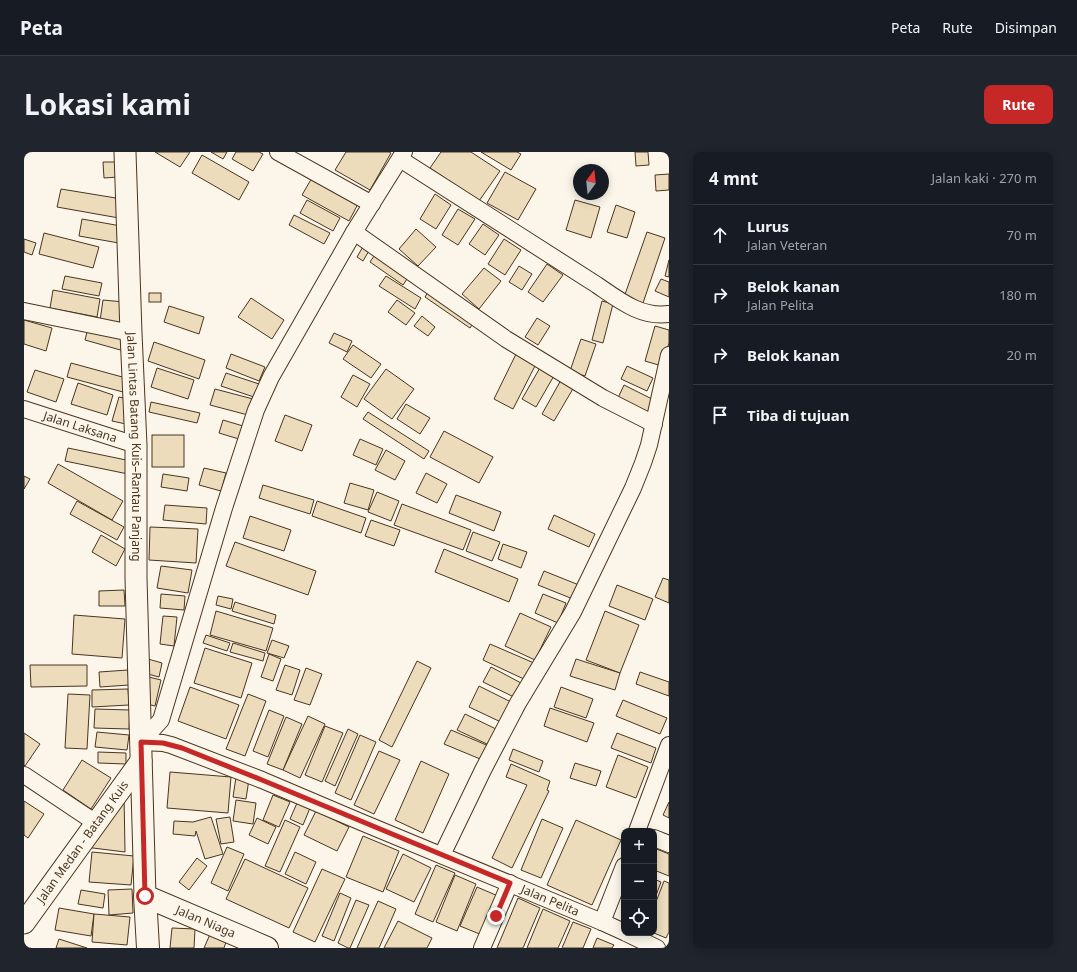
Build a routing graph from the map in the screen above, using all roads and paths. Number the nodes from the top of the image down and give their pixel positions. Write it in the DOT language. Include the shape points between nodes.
graph roads {
  1 [pos="125,152"];
  2 [pos="278,152"];
  3 [pos="402,155"];
  4 [pos="372,204"];
  5 [pos="354,232"];
  6 [pos="24,311"];
  7 [pos="669,314"];
  8 [pos="131,334"];
  9 [pos="669,355"];
  10 [pos="24,409"];
  11 [pos="654,424"];
  12 [pos="136,446"];
  13 [pos="669,744"];
  14 [pos="141,751"];
  15 [pos="24,775"];
  16 [pos="96,823"];
  17 [pos="638,828"];
  18 [pos="657,839"];
  19 [pos="669,844"];
  20 [pos="442,855"];
  21 [pos="621,874"];
  22 [pos="510,883"];
  23 [pos="145,896"];
  24 [pos="602,922"];
  25 [pos="24,923"];
  26 [pos="621,931"];
  27 [pos="631,936"];
  28 [pos="148,948"];
  29 [pos="267,948"];
  30 [pos="482,948"];
  31 [pos="657,948"];
  1 -- 8 [label="main road, Jalan Lintas Batang Kuis–Rantau Panjang"];
  2 -- 4 [label="street"];
  3 -- 4 [label="street"];
  3 -- 7 [label="street" via="625,304 656,314"];
  4 -- 5 [label="street"];
  5 -- 11 [label="street" via="506,339 603,398"];
  5 -- 14 [label="street" via="271,377 256,410 161,720"];
  6 -- 8 [label="street"];
  8 -- 12 [label="main road, Jalan Lintas Batang Kuis–Rantau Panjang"];
  9 -- 11 [label="street"];
  10 -- 12 [label="street, Jalan Laksana"];
  11 -- 20 [label="street" via="644,463 573,612 518,703"];
  12 -- 14 [label="main road, Jalan Lintas Batang Kuis–Rantau Panjang" via="136,578"];
  13 -- 17 [label="street"];
  14 -- 16 [label="main road, Jalan Medan - Batang Kuis"];
  14 -- 20 [label="street, Jalan Pelita" via="163,743 182,748"];
  14 -- 23 [label="main road, Jalan Lintas Batang Kuis–Rantau Panjang"];
  15 -- 16 [label="street"];
  16 -- 25 [label="main road, Jalan Medan - Batang Kuis"];
  18 -- 19 [label="street"];
  20 -- 22 [label="street, Jalan Pelita"];
  21 -- 24 [label="street"];
  22 -- 24 [label="street, Jalan Pelita"];
  22 -- 30 [label="street"];
  23 -- 28 [label="highway"];
  23 -- 29 [label="highway, Jalan Niaga"];
  24 -- 26 [label="street, Jalan Pelita"];
  27 -- 31 [label="street, Jalan Pelita"];
}
